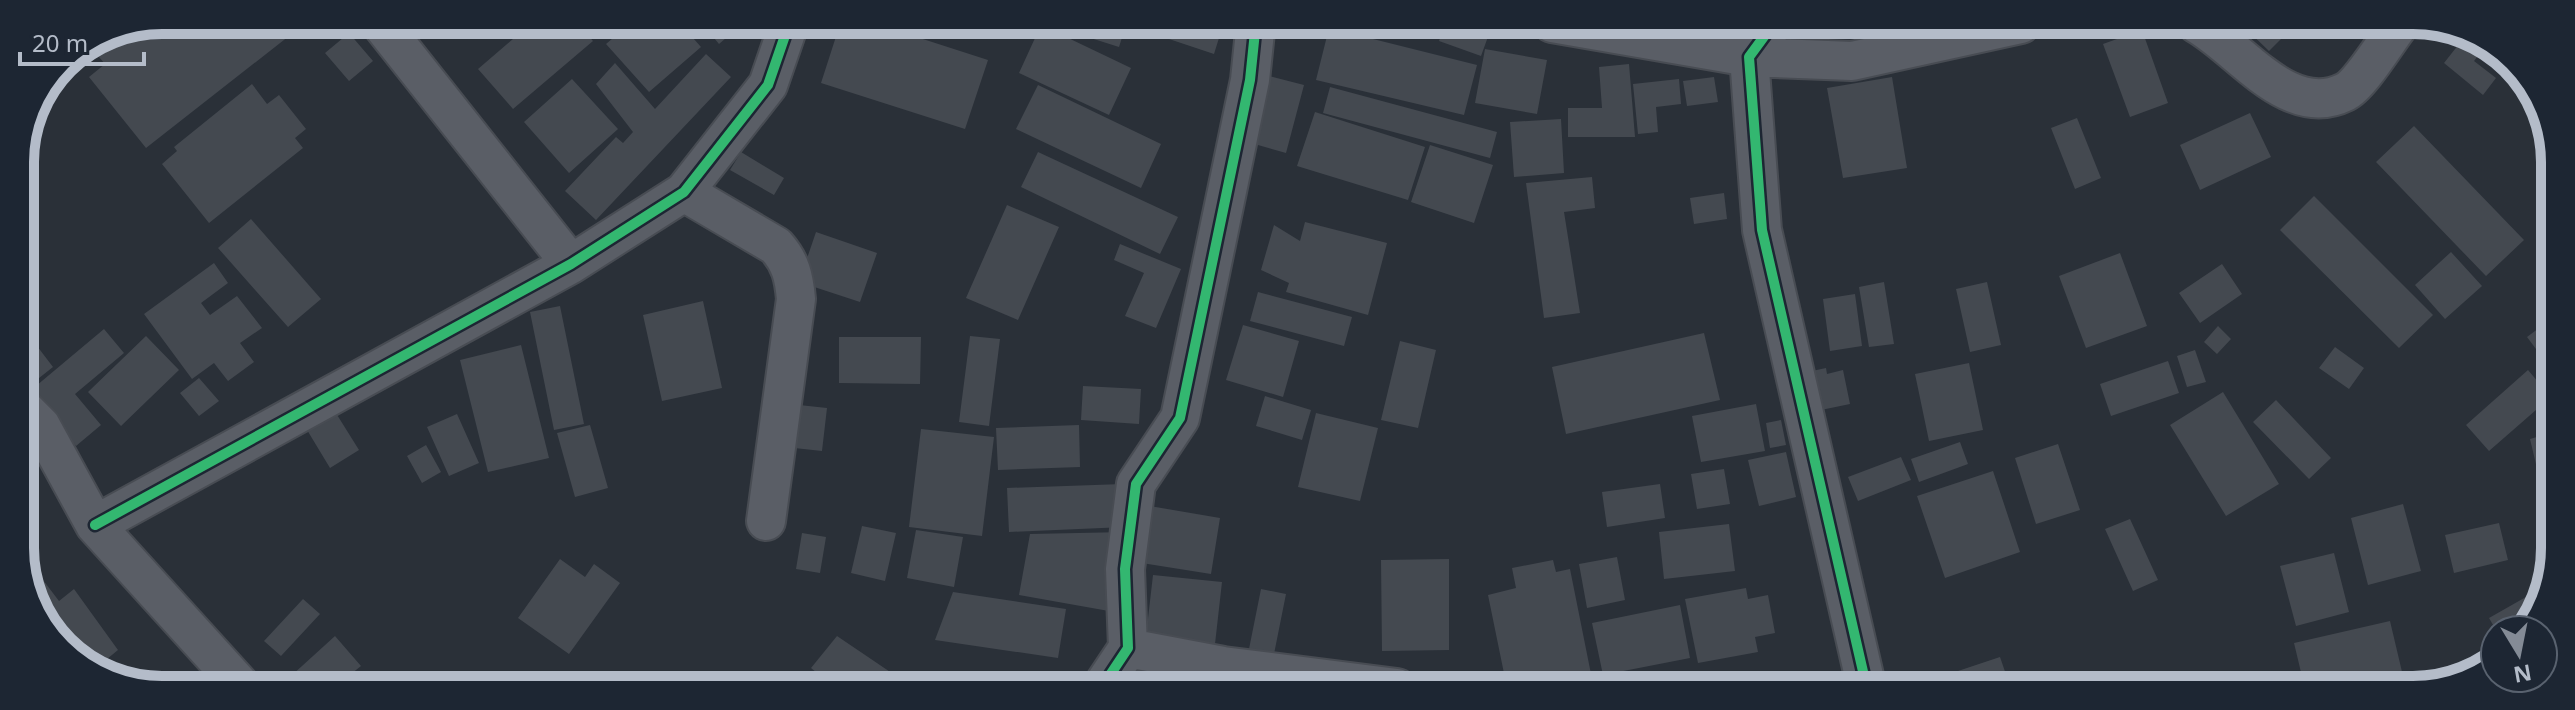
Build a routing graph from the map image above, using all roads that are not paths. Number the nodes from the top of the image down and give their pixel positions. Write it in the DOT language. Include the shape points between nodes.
graph roads {
  1 [pos="389,34"];
  2 [pos="786,34"];
  3 [pos="1255,34"];
  4 [pos="1616,34"];
  5 [pos="1766,34"];
  6 [pos="1975,34"];
  7 [pos="2210,34"];
  8 [pos="2392,34"];
  9 [pos="1749,57"];
  10 [pos="684,192"];
  11 [pos="571,264"];
  12 [pos="34,433"];
  13 [pos="766,521"];
  14 [pos="95,525"];
  15 [pos="1128,648"];
  16 [pos="232,676"];
  17 [pos="1109,676"];
  18 [pos="1302,676"];
  19 [pos="1864,676"];
  1 -- 11 [label="street"];
  2 -- 10 [label="street" via="768,85"];
  3 -- 15 [label="street" via="1250,80 1180,418 1136,484 1125,569"];
  4 -- 9 [label="street"];
  5 -- 9 [label="street"];
  6 -- 9 [label="street" via="1852,61"];
  7 -- 8 [label="street" via="2287,92 2315,99 2347,91"];
  9 -- 19 [label="street" via="1762,230"];
  10 -- 11 [label="street"];
  10 -- 13 [label="street" via="776,246 794,275 796,299"];
  11 -- 14 [label="street"];
  12 -- 14 [label="street"];
  14 -- 16 [label="street"];
  15 -- 17 [label="street"];
  15 -- 18 [label="street"];
}
